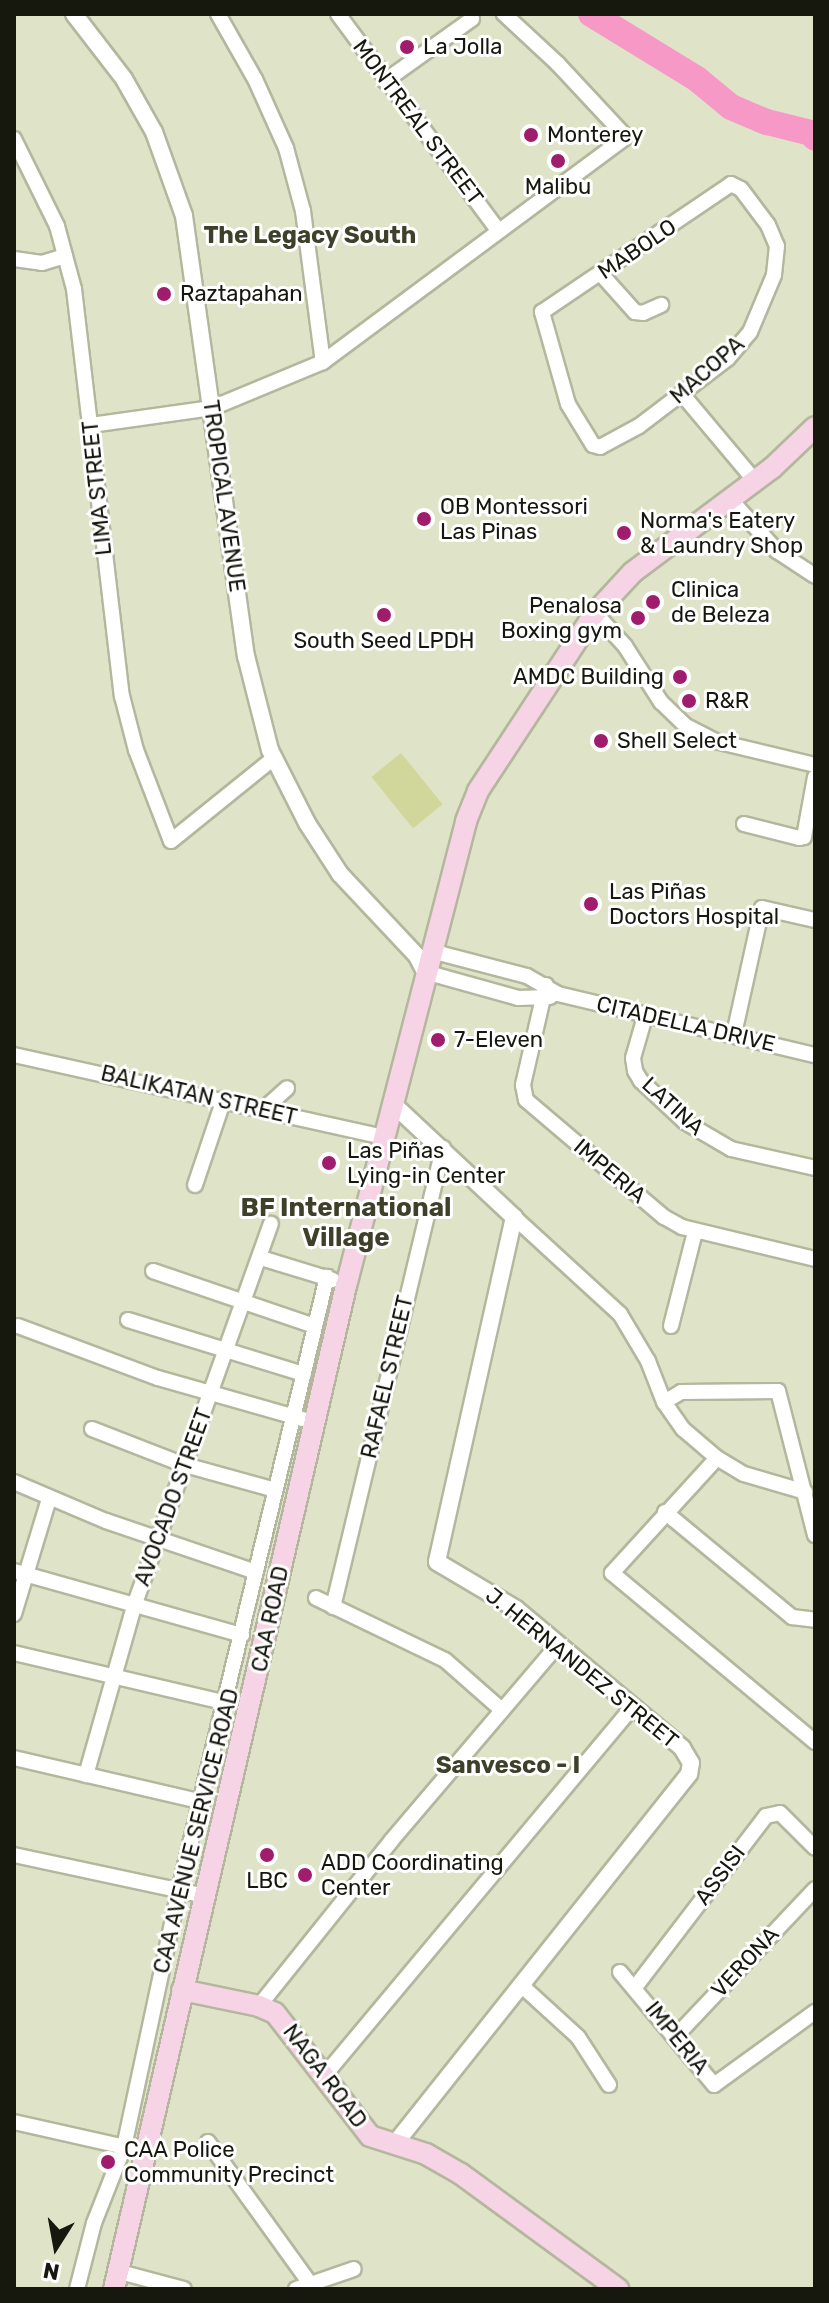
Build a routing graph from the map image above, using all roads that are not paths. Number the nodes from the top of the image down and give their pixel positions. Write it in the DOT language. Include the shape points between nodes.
graph roads {
  1 [pos="74,14"];
  2 [pos="218,14"];
  3 [pos="338,14"];
  4 [pos="504,14"];
  5 [pos="472,19"];
  6 [pos="385,81"];
  7 [pos="14,139"];
  8 [pos="731,184"];
  9 [pos="498,230"];
  10 [pos="65,256"];
  11 [pos="14,259"];
  12 [pos="601,274"];
  13 [pos="661,305"];
  14 [pos="323,362"];
  15 [pos="682,394"];
  16 [pos="212,408"];
  17 [pos="91,425"];
  18 [pos="815,427"];
  19 [pos="600,447"];
  20 [pos="755,481"];
  21 [pos="730,499"];
  22 [pos="815,576"];
  23 [pos="595,613"];
  24 [pos="274,758"];
  25 [pos="815,765"];
  26 [pos="815,777"];
  27 [pos="744,824"];
  28 [pos="815,920"];
  29 [pos="425,960"];
  30 [pos="497,970"];
  31 [pos="491,991"];
  32 [pos="549,993"];
  33 [pos="646,1013"];
  34 [pos="734,1034"];
  35 [pos="14,1055"];
  36 [pos="815,1055"];
  37 [pos="287,1088"];
  38 [pos="224,1099"];
  39 [pos="392,1103"];
  40 [pos="264,1109"];
  41 [pos="383,1137"];
  42 [pos="443,1148"];
  43 [pos="815,1168"];
  44 [pos="195,1185"];
  45 [pos="514,1217"];
  46 [pos="271,1224"];
  47 [pos="695,1232"];
  48 [pos="261,1258"];
  49 [pos="815,1259"];
  50 [pos="153,1271"];
  51 [pos="327,1277"];
  52 [pos="346,1286"];
  53 [pos="244,1303"];
  54 [pos="128,1320"];
  55 [pos="18,1326"];
  56 [pos="315,1326"];
  57 [pos="671,1326"];
  58 [pos="227,1351"];
  59 [pos="304,1374"];
  60 [pos="210,1395"];
  61 [pos="664,1402"];
  62 [pos="293,1417"];
  63 [pos="314,1422"];
  64 [pos="92,1429"];
  65 [pos="717,1458"];
  66 [pos="185,1465"];
  67 [pos="14,1482"];
  68 [pos="275,1490"];
  69 [pos="805,1492"];
  70 [pos="49,1499"];
  71 [pos="665,1512"];
  72 [pos="815,1535"];
  73 [pos="159,1540"];
  74 [pos="256,1572"];
  75 [pos="19,1573"];
  76 [pos="316,1598"];
  77 [pos="134,1606"];
  78 [pos="333,1607"];
  79 [pos="14,1614"];
  80 [pos="815,1620"];
  81 [pos="242,1635"];
  82 [pos="558,1645"];
  83 [pos="14,1653"];
  84 [pos="112,1679"];
  85 [pos="227,1703"];
  86 [pos="632,1707"];
  87 [pos="502,1710"];
  88 [pos="815,1742"];
  89 [pos="14,1758"];
  90 [pos="86,1775"];
  91 [pos="203,1802"];
  92 [pos="815,1848"];
  93 [pos="14,1855"];
  94 [pos="815,1889"];
  95 [pos="179,1890"];
  96 [pos="205,1896"];
  97 [pos="620,1972"];
  98 [pos="521,1985"];
  99 [pos="636,1986"];
  100 [pos="182,1990"];
  101 [pos="259,2006"];
  102 [pos="815,2012"];
  103 [pos="676,2036"];
  104 [pos="324,2076"];
  105 [pos="609,2085"];
  106 [pos="14,2122"];
  107 [pos="208,2142"];
  108 [pos="394,2145"];
  109 [pos="124,2147"];
  110 [pos="147,2152"];
  111 [pos="354,2269"];
  112 [pos="117,2281"];
  113 [pos="313,2287"];
  114 [pos="77,2289"];
  115 [pos="184,2289"];
  116 [pos="296,2289"];
  117 [pos="618,2289"];
  1 -- 16 [label="street, TROPICAL AVENUE" via="124,79 154,132 176,188 190,244"];
  2 -- 14 [label="street" via="286,148 303,211"];
  3 -- 6 [label="street, MONTREAL STREET"];
  4 -- 9 [label="street" via="626,137"];
  5 -- 6 [label="street"];
  6 -- 9 [label="street, MONTREAL STREET"];
  7 -- 10 [label="street, LIMA STREET" via="46,199"];
  8 -- 12 [label="street, MABOLO"];
  8 -- 15 [label="street, MACOPA" via="741,189 773,236 774,275 750,332 727,359"];
  9 -- 14 [label="street"];
  10 -- 11 [label="street" via="42,263"];
  10 -- 17 [label="street, LIMA STREET"];
  12 -- 13 [label="street" via="635,312"];
  12 -- 19 [label="street, MABOLO" via="542,312 568,404 585,437"];
  14 -- 16 [label="street"];
  15 -- 19 [label="street, MACOPA"];
  15 -- 20 [label="street"];
  16 -- 17 [label="street"];
  16 -- 24 [label="street, TROPICAL AVENUE" via="246,656"];
  17 -- 24 [label="street, LIMA STREET" via="122,696 136,750 171,841"];
  18 -- 20 [label="main road, CAA ROAD"];
  20 -- 21 [label="main road, CAA ROAD"];
  21 -- 22 [label="street" via="777,551"];
  21 -- 23 [label="main road, CAA ROAD" via="633,572"];
  23 -- 25 [label="street" via="625,646 661,702 686,726 715,741"];
  23 -- 29 [label="main road, CAA ROAD" via="478,791"];
  24 -- 29 [label="street, TROPICAL AVENUE" via="340,874"];
  26 -- 27 [label="street" via="804,837"];
  28 -- 34 [label="street" via="762,908"];
  29 -- 30 [label="street, CITADELLA DRIVE"];
  29 -- 31 [label="street, CITADELLA DRIVE"];
  29 -- 39 [label="main road, CAA ROAD"];
  30 -- 31 [label="street"];
  30 -- 32 [label="street, CITADELLA DRIVE"];
  31 -- 32 [label="street, CITADELLA DRIVE" via="518,998"];
  32 -- 33 [label="street, CITADELLA DRIVE"];
  32 -- 47 [label="street, IMPERIA" via="523,1085 526,1100 664,1217"];
  33 -- 34 [label="street, CITADELLA DRIVE"];
  33 -- 43 [label="street, LATINA" via="633,1058 635,1071 685,1122 731,1149"];
  34 -- 36 [label="street, CITADELLA DRIVE"];
  35 -- 38 [label="street, BALIKATAN STREET"];
  37 -- 40 [label="street"];
  38 -- 40 [label="street, BALIKATAN STREET"];
  38 -- 44 [label="street"];
  39 -- 41 [label="main road, CAA ROAD"];
  39 -- 42 [label="street"];
  40 -- 41 [label="street, BALIKATAN STREET"];
  41 -- 52 [label="main road, CAA ROAD"];
  42 -- 45 [label="street"];
  42 -- 78 [label="street, RAFAEL STREET"];
  45 -- 61 [label="street" via="620,1314 648,1361"];
  45 -- 82 [label="street, J. HERNANDEZ STREET" via="436,1556 441,1566 487,1588"];
  46 -- 48 [label="street, AVOCADO STREET"];
  47 -- 49 [label="street, IMPERIA"];
  47 -- 57 [label="street"];
  48 -- 51 [label="street"];
  48 -- 53 [label="street, AVOCADO STREET"];
  50 -- 53 [label="street"];
  51 -- 52 [label="street"];
  51 -- 56 [label="street, CAA AVENUE SERVICE ROAD"];
  52 -- 63 [label="main road, CAA ROAD"];
  53 -- 56 [label="street"];
  53 -- 58 [label="street, AVOCADO STREET"];
  54 -- 58 [label="street"];
  55 -- 60 [label="street"];
  56 -- 59 [label="street, CAA AVENUE SERVICE ROAD"];
  58 -- 59 [label="street"];
  58 -- 60 [label="street, AVOCADO STREET"];
  59 -- 62 [label="street, CAA AVENUE SERVICE ROAD"];
  60 -- 62 [label="street"];
  60 -- 66 [label="street, AVOCADO STREET"];
  61 -- 65 [label="street" via="683,1429"];
  61 -- 69 [label="street" via="681,1392 778,1391"];
  62 -- 63 [label="street"];
  62 -- 68 [label="street, CAA AVENUE SERVICE ROAD"];
  63 -- 96 [label="main road, CAA ROAD"];
  64 -- 66 [label="street"];
  65 -- 69 [label="street" via="744,1474"];
  65 -- 71 [label="street"];
  66 -- 68 [label="street"];
  66 -- 73 [label="street, AVOCADO STREET"];
  67 -- 70 [label="street"];
  68 -- 74 [label="street, CAA AVENUE SERVICE ROAD"];
  69 -- 72 [label="street"];
  70 -- 73 [label="street"];
  70 -- 75 [label="street"];
  71 -- 80 [label="street" via="792,1617"];
  71 -- 88 [label="street" via="613,1570 613,1577"];
  73 -- 74 [label="street"];
  73 -- 77 [label="street, AVOCADO STREET"];
  74 -- 81 [label="street, CAA AVENUE SERVICE ROAD"];
  75 -- 77 [label="street"];
  75 -- 79 [label="street"];
  76 -- 78 [label="street"];
  77 -- 81 [label="street"];
  77 -- 84 [label="street, AVOCADO STREET"];
  78 -- 87 [label="street" via="445,1660"];
  81 -- 85 [label="street, CAA AVENUE SERVICE ROAD"];
  82 -- 86 [label="street, J. HERNANDEZ STREET"];
  82 -- 87 [label="street"];
  83 -- 84 [label="street"];
  84 -- 85 [label="street"];
  84 -- 90 [label="street, AVOCADO STREET"];
  85 -- 91 [label="street, CAA AVENUE SERVICE ROAD"];
  86 -- 98 [label="street, J. HERNANDEZ STREET" via="682,1748 691,1771"];
  86 -- 104 [label="street"];
  87 -- 101 [label="street"];
  89 -- 90 [label="street"];
  90 -- 91 [label="street"];
  91 -- 95 [label="street, CAA AVENUE SERVICE ROAD"];
  92 -- 99 [label="street, ASSISI" via="780,1813 766,1816"];
  93 -- 95 [label="street"];
  94 -- 103 [label="street, VERONA"];
  95 -- 96 [label="street"];
  95 -- 109 [label="street, CAA AVENUE SERVICE ROAD"];
  96 -- 100 [label="main road, CAA ROAD"];
  97 -- 99 [label="street, IMPERIA"];
  98 -- 105 [label="street" via="578,2037"];
  98 -- 108 [label="street, J. HERNANDEZ STREET"];
  99 -- 103 [label="street, IMPERIA"];
  100 -- 101 [label="main road, NAGA ROAD"];
  100 -- 110 [label="main road, CAA ROAD"];
  101 -- 104 [label="main road, NAGA ROAD" via="282,2019"];
  102 -- 103 [label="street, IMPERIA" via="714,2085"];
  104 -- 108 [label="main road, NAGA ROAD" via="370,2136"];
  106 -- 109 [label="street"];
  107 -- 113 [label="street"];
  108 -- 117 [label="main road, NAGA ROAD" via="426,2154 461,2174"];
  109 -- 110 [label="street"];
  109 -- 114 [label="street, CAA AVENUE SERVICE ROAD" via="94,2223"];
  110 -- 112 [label="main road, CAA ROAD"];
  111 -- 113 [label="street"];
  112 -- 115 [label="street"];
  113 -- 116 [label="street"];
}
